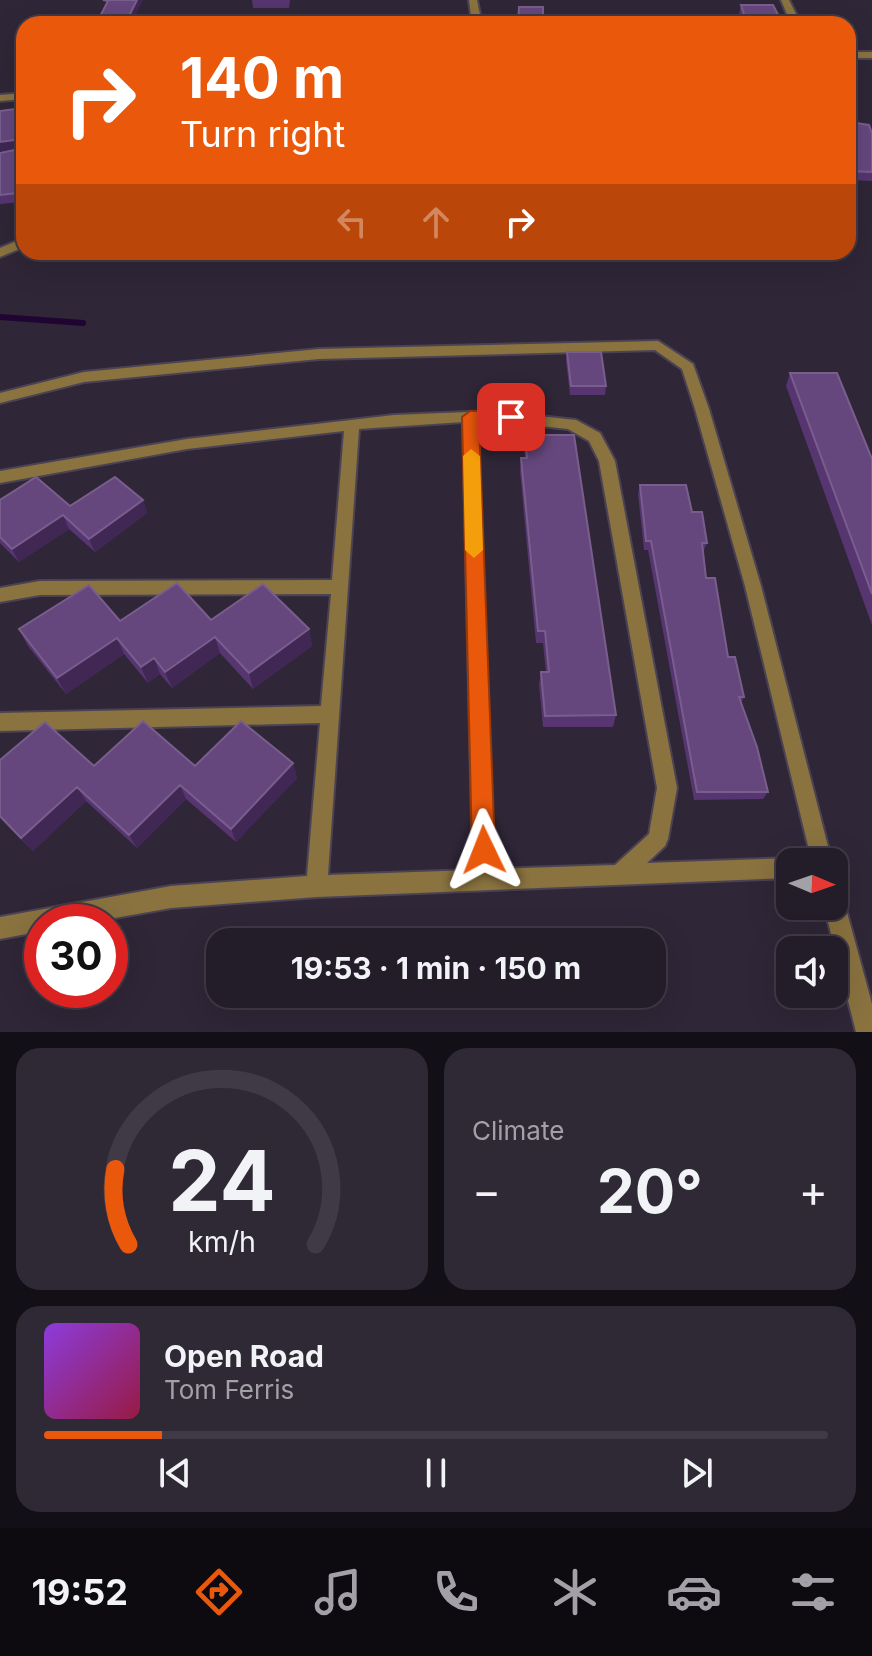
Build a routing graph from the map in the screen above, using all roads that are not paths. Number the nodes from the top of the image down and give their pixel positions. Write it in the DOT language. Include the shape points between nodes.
graph roads {
  1 [pos="0,398"];
  2 [pos="470,417"];
  3 [pos="352,425"];
  4 [pos="0,477"];
  5 [pos="339,587"];
  6 [pos="0,595"];
  7 [pos="330,714"];
  8 [pos="0,722"];
  9 [pos="818,848"];
  10 [pos="776,869"];
  11 [pos="619,875"];
  12 [pos="484,881"];
  13 [pos="317,886"];
  14 [pos="838,920"];
  15 [pos="0,928"];
  16 [pos="868,1032"];
  1 -- 9 [label="street" via="84,377 319,354 658,345 688,367 702,409"];
  2 -- 3 [label="street"];
  2 -- 11 [label="street" via="571,424 595,437 607,461 667,788 658,839"];
  2 -- 12 [label="street"];
  3 -- 4 [label="street" via="187,444"];
  3 -- 5 [label="street"];
  5 -- 6 [label="street" via="40,588"];
  5 -- 7 [label="street"];
  7 -- 8 [label="street"];
  7 -- 13 [label="street"];
  10 -- 11 [label="street"];
  11 -- 12 [label="street"];
  12 -- 13 [label="street"];
  13 -- 15 [label="street" via="171,897"];
  14 -- 16 [label="street"];
}
